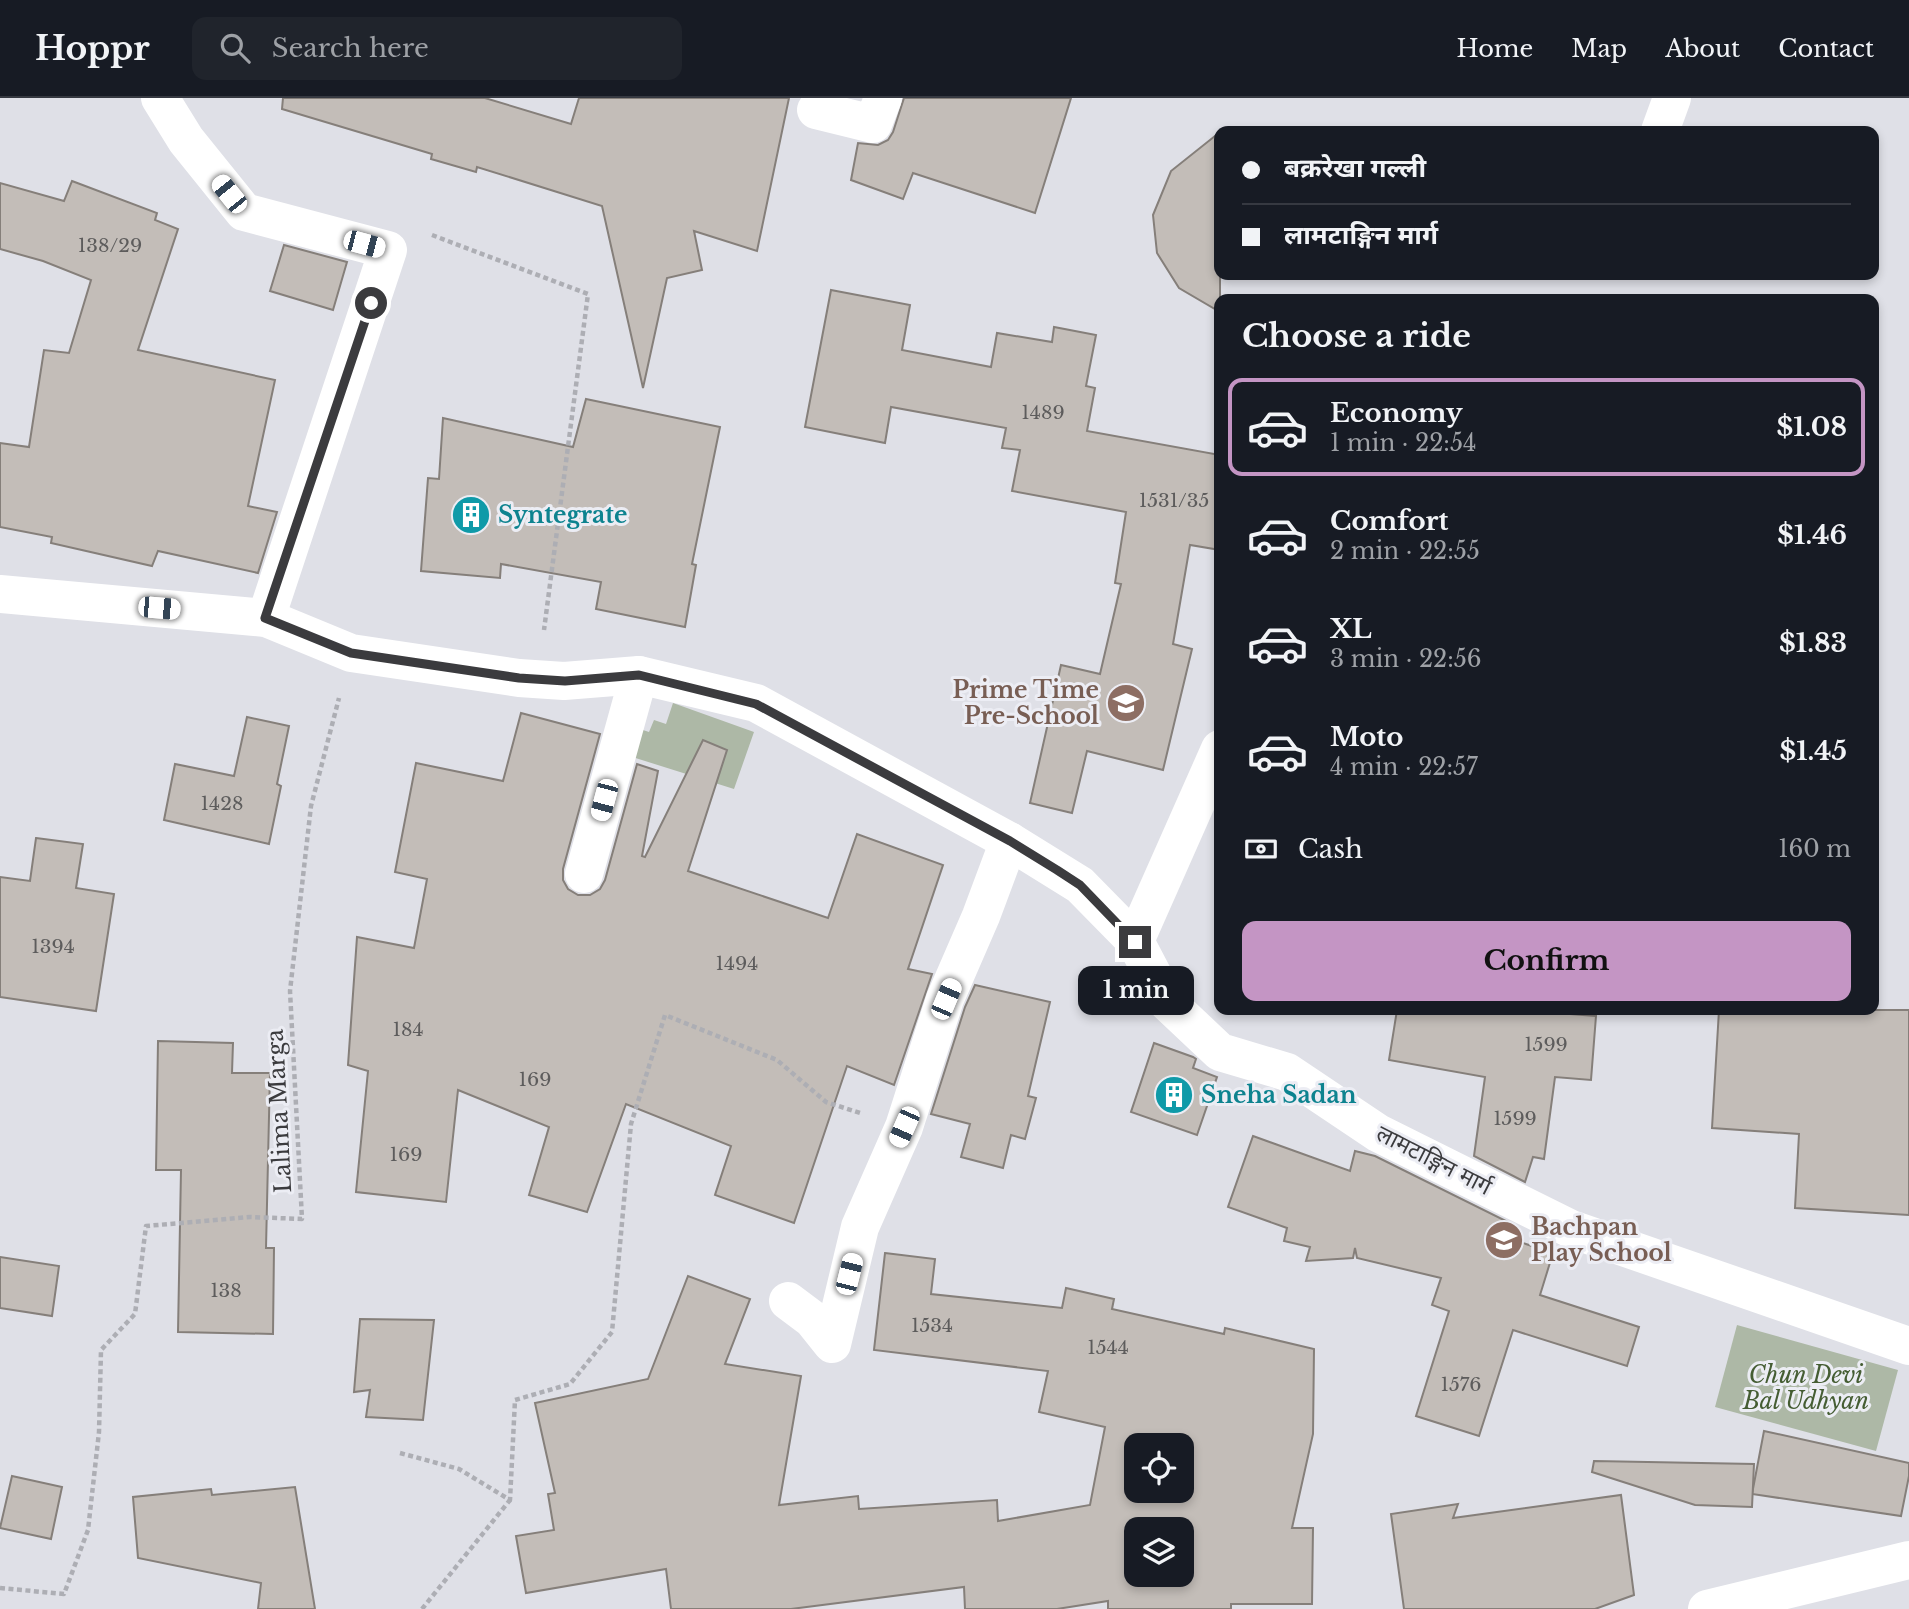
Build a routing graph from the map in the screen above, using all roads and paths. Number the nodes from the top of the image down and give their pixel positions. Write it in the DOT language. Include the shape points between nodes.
graph roads {
  1 [pos="160,98"];
  2 [pos="883,98"];
  3 [pos="1672,98"];
  4 [pos="816,110"];
  5 [pos="1662,126"];
  6 [pos="421,230"];
  7 [pos="0,594"];
  8 [pos="265,618"];
  9 [pos="351,653"];
  10 [pos="639,675"];
  11 [pos="565,681"];
  12 [pos="1214,763"];
  13 [pos="1010,841"];
  14 [pos="584,874"];
  15 [pos="1135,942"];
  16 [pos="904,1127"];
  17 [pos="788,1301"];
  18 [pos="1909,1346"];
  19 [pos="400,1453"];
  20 [pos="510,1500"];
  21 [pos="1909,1560"];
  22 [pos="0,1588"];
  23 [pos="422,1609"];
  24 [pos="1707,1609"];
  1 -- 8 [label="street" via="186,140 244,212 388,250"];
  2 -- 4 [label="street" via="873,124"];
  3 -- 5 [label="street"];
  6 -- 11 [label="path" via="588,294 542,644"];
  7 -- 8 [label="street, लामटाङ्गिन मार्ग"];
  8 -- 9 [label="street, लामटाङ्गिन मार्ग"];
  9 -- 11 [label="street, लामटाङ्गिन मार्ग" via="461,671"];
  9 -- 22 [label="path, Lalima Marga" via="311,806 290,991 302,1219 250,1217 146,1226 135,1314 101,1350 99,1432 88,1530 64,1594"];
  10 -- 11 [label="street, लामटाङ्गिन मार्ग"];
  10 -- 13 [label="street, लामटाङ्गिन मार्ग" via="756,704"];
  10 -- 14 [label="street"];
  12 -- 15 [label="street"];
  13 -- 15 [label="street, लामटाङ्गिन मार्ग" via="1080,885"];
  13 -- 16 [label="street" via="946,999"];
  15 -- 18 [label="street, लामटाङ्गिन मार्ग" via="1167,1002 1220,1052 1287,1072 1378,1132 1571,1229"];
  16 -- 17 [label="street" via="860,1227 832,1344 812,1319"];
  16 -- 20 [label="path" via="826,1102 777,1060 665,1015 631,1124 612,1332 570,1384 515,1400"];
  19 -- 20 [label="path" via="459,1469"];
  20 -- 23 [label="path"];
  21 -- 24 [label="street"];
}
